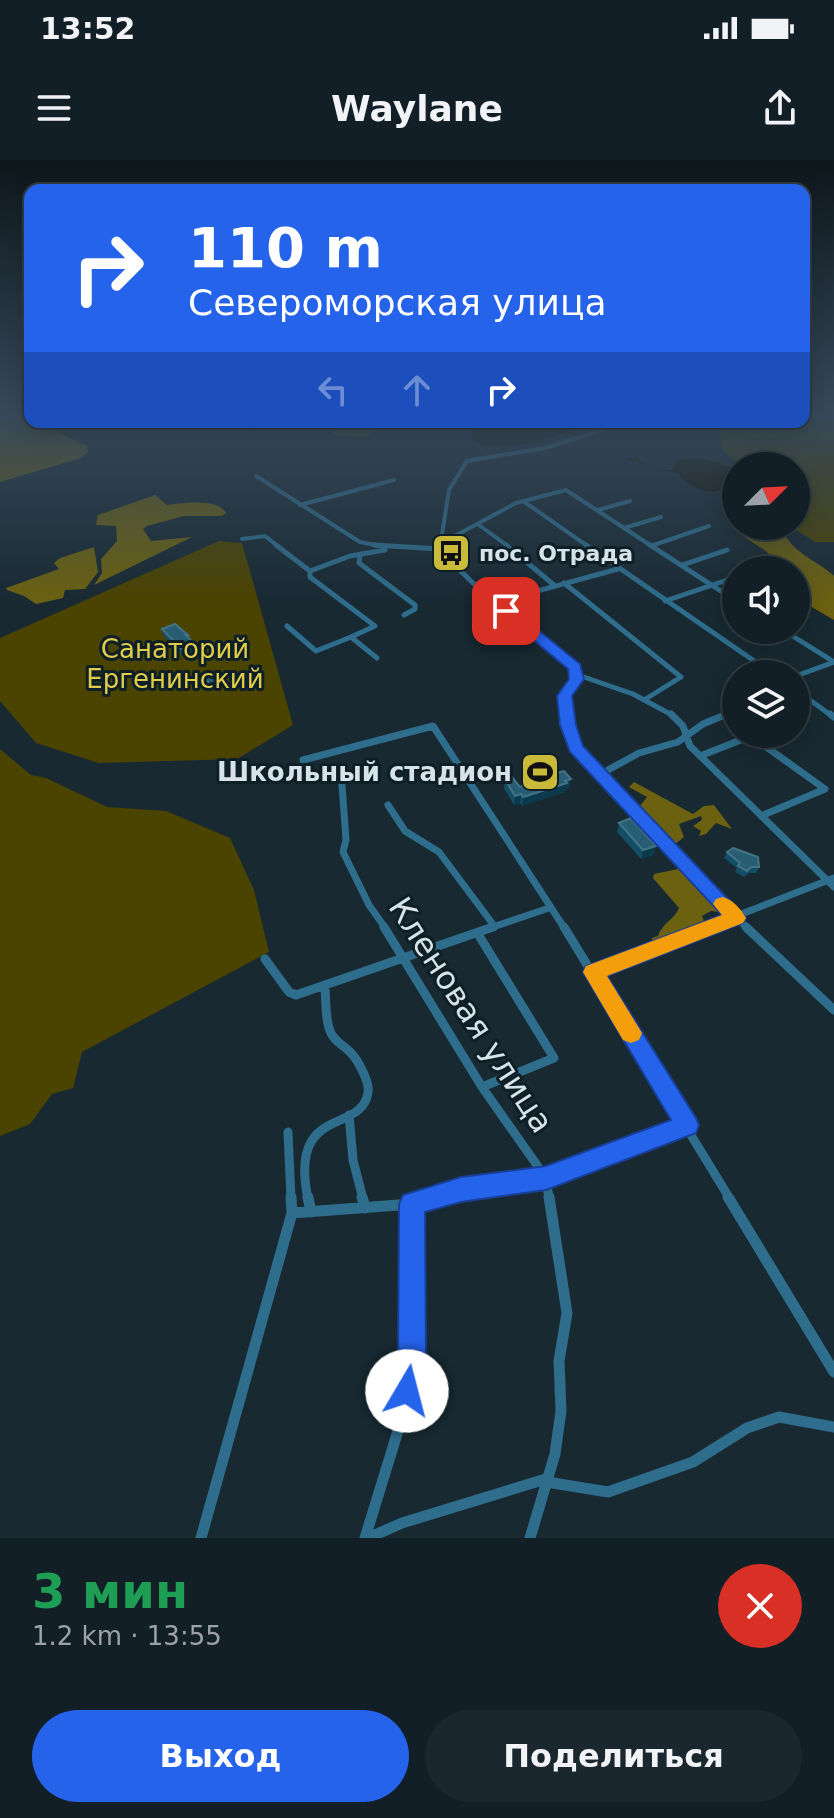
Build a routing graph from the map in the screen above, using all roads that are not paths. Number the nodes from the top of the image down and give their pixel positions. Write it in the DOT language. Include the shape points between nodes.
graph roads {
  1 [pos="256,476"];
  2 [pos="455,476"];
  3 [pos="394,480"];
  4 [pos="523,501"];
  5 [pos="630,501"];
  6 [pos="300,505"];
  7 [pos="598,510"];
  8 [pos="661,517"];
  9 [pos="479,525"];
  10 [pos="709,526"];
  11 [pos="624,528"];
  12 [pos="242,539"];
  13 [pos="440,546"];
  14 [pos="651,546"];
  15 [pos="391,548"];
  16 [pos="727,550"];
  17 [pos="360,555"];
  18 [pos="682,565"];
  19 [pos="618,569"];
  20 [pos="310,571"];
  21 [pos="564,583"];
  22 [pos="722,583"];
  23 [pos="554,585"];
  24 [pos="713,587"];
  25 [pos="722,592"];
  26 [pos="665,601"];
  27 [pos="497,602"];
  28 [pos="404,615"];
  29 [pos="287,626"];
  30 [pos="351,637"];
  31 [pos="805,644"];
  32 [pos="377,658"];
  33 [pos="752,660"];
  34 [pos="834,662"];
  35 [pos="810,671"];
  36 [pos="578,675"];
  37 [pos="644,700"];
  38 [pos="810,700"];
  39 [pos="722,716"];
  40 [pos="834,717"];
  41 [pos="688,736"];
  42 [pos="700,756"];
  43 [pos="303,760"];
  44 [pos="341,771"];
  45 [pos="599,775"];
  46 [pos="388,805"];
  47 [pos="761,816"];
  48 [pos="832,882"];
  49 [pos="549,908"];
  50 [pos="736,918"];
  51 [pos="495,927"];
  52 [pos="478,934"];
  53 [pos="265,959"];
  54 [pos="406,959"];
  55 [pos="593,972"];
  56 [pos="325,987"];
  57 [pos="834,1010"];
  58 [pos="482,1087"];
  59 [pos="349,1115"];
  60 [pos="687,1125"];
  61 [pos="288,1132"];
  62 [pos="546,1178"];
  63 [pos="412,1204"];
  64 [pos="365,1208"];
  65 [pos="311,1212"];
  66 [pos="292,1213"];
  67 [pos="834,1372"];
  68 [pos="834,1427"];
  69 [pos="548,1480"];
  70 [pos="201,1538"];
  71 [pos="367,1538"];
  72 [pos="530,1538"];
  1 -- 6 [label="street"];
  2 -- 13 [label="street"];
  3 -- 6 [label="street"];
  4 -- 7 [label="street" via="566,490"];
  4 -- 9 [label="street" via="493,512"];
  4 -- 19 [label="street"];
  5 -- 7 [label="street"];
  6 -- 15 [label="street" via="349,538"];
  7 -- 11 [label="street"];
  8 -- 11 [label="street"];
  9 -- 13 [label="street"];
  9 -- 23 [label="street"];
  10 -- 14 [label="street"];
  11 -- 14 [label="street"];
  12 -- 20 [label="street" via="265,536"];
  13 -- 15 [label="street"];
  13 -- 27 [label="street" via="446,559"];
  14 -- 18 [label="street"];
  15 -- 17 [label="street"];
  16 -- 18 [label="street"];
  17 -- 20 [label="street"];
  17 -- 28 [label="street" via="359,563 415,605"];
  18 -- 24 [label="street"];
  19 -- 21 [label="street"];
  19 -- 26 [label="street"];
  20 -- 30 [label="street" via="310,577 375,626"];
  21 -- 23 [label="street"];
  21 -- 37 [label="street" via="681,677"];
  22 -- 24 [label="street"];
  23 -- 27 [label="street"];
  24 -- 25 [label="street"];
  24 -- 26 [label="street"];
  26 -- 33 [label="street"];
  27 -- 36 [label="street"];
  29 -- 30 [label="street" via="316,651"];
  30 -- 32 [label="street"];
  31 -- 34 [label="street"];
  34 -- 35 [label="street"];
  36 -- 37 [label="street"];
  36 -- 45 [label="street" via="565,696 568,725 575,748"];
  37 -- 41 [label="street" via="679,720"];
  38 -- 40 [label="street"];
  39 -- 41 [label="street"];
  41 -- 42 [label="street"];
  41 -- 45 [label="street" via="639,753"];
  42 -- 47 [label="street"];
  42 -- 47 [label="street" via="751,736 825,789"];
  43 -- 49 [label="street" via="433,726"];
  44 -- 54 [label="street, Кленовая улица" via="343,852 369,905"];
  45 -- 50 [label="street"];
  46 -- 51 [label="street" via="405,831 439,852"];
  47 -- 48 [label="street"];
  48 -- 50 [label="street"];
  49 -- 51 [label="street"];
  49 -- 55 [label="street"];
  50 -- 55 [label="street"];
  50 -- 57 [label="street"];
  51 -- 52 [label="street"];
  52 -- 54 [label="street"];
  52 -- 58 [label="street" via="554,1058"];
  53 -- 56 [label="street" via="289,992"];
  54 -- 56 [label="street"];
  54 -- 58 [label="street, Кленовая улица"];
  55 -- 60 [label="street"];
  56 -- 59 [label="street" via="329,1029 353,1054 369,1088"];
  58 -- 62 [label="street, Кленовая улица"];
  59 -- 64 [label="street"];
  59 -- 65 [label="street" via="319,1130 304,1153"];
  60 -- 62 [label="street"];
  60 -- 67 [label="street"];
  61 -- 66 [label="street"];
  62 -- 63 [label="street" via="461,1189"];
  62 -- 69 [label="street, Кленовая улица" via="567,1313 559,1361 561,1411"];
  63 -- 64 [label="street"];
  63 -- 71 [label="street" via="412,1360 401,1421"];
  64 -- 65 [label="street"];
  65 -- 66 [label="street"];
  66 -- 70 [label="street"];
  68 -- 69 [label="street" via="779,1417 747,1428 693,1462 608,1492"];
  69 -- 71 [label="street"];
  69 -- 72 [label="street, Кленовая улица"];
}
